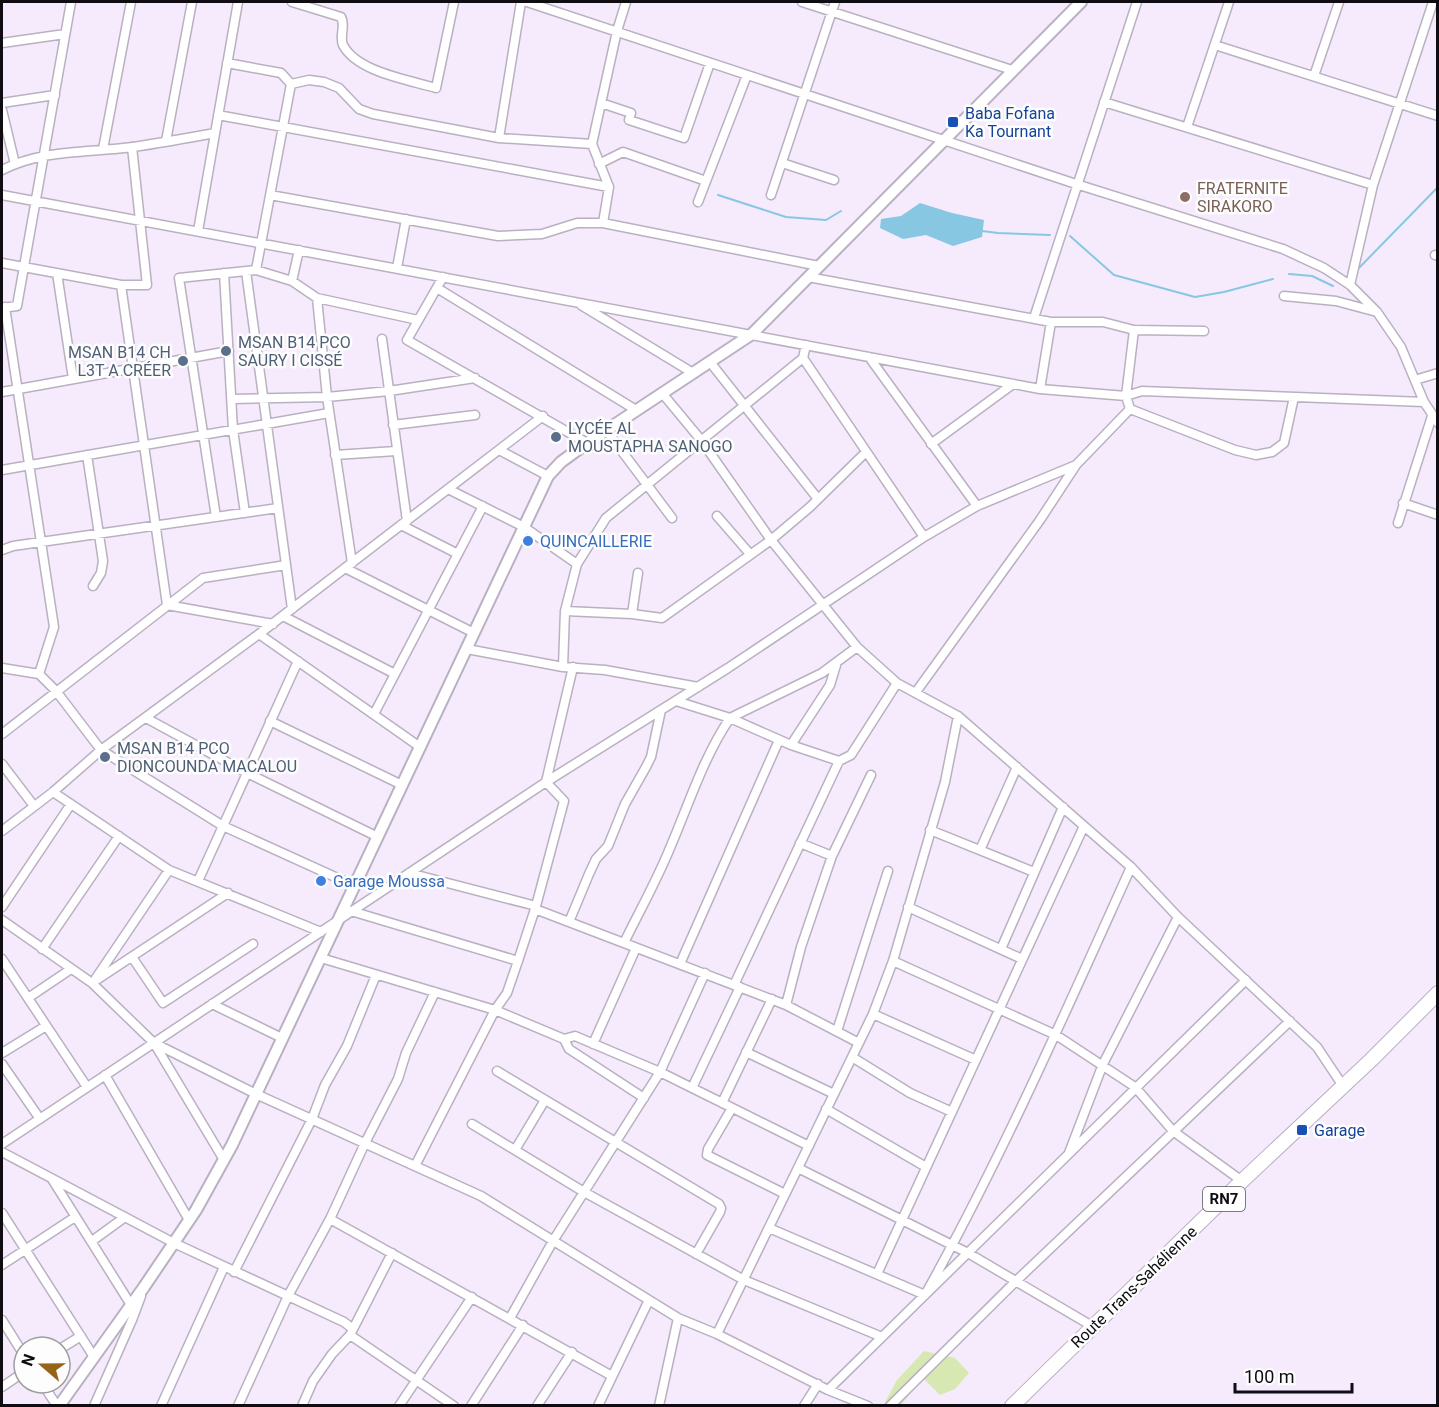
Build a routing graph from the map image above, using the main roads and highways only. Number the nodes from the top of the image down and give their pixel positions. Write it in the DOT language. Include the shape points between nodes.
graph roads {
  1 [pos="1437,993"];
  2 [pos="1012,1406"];
  1 -- 2 [label="highway, Route Trans-Sahélienne / RN7"];
}
